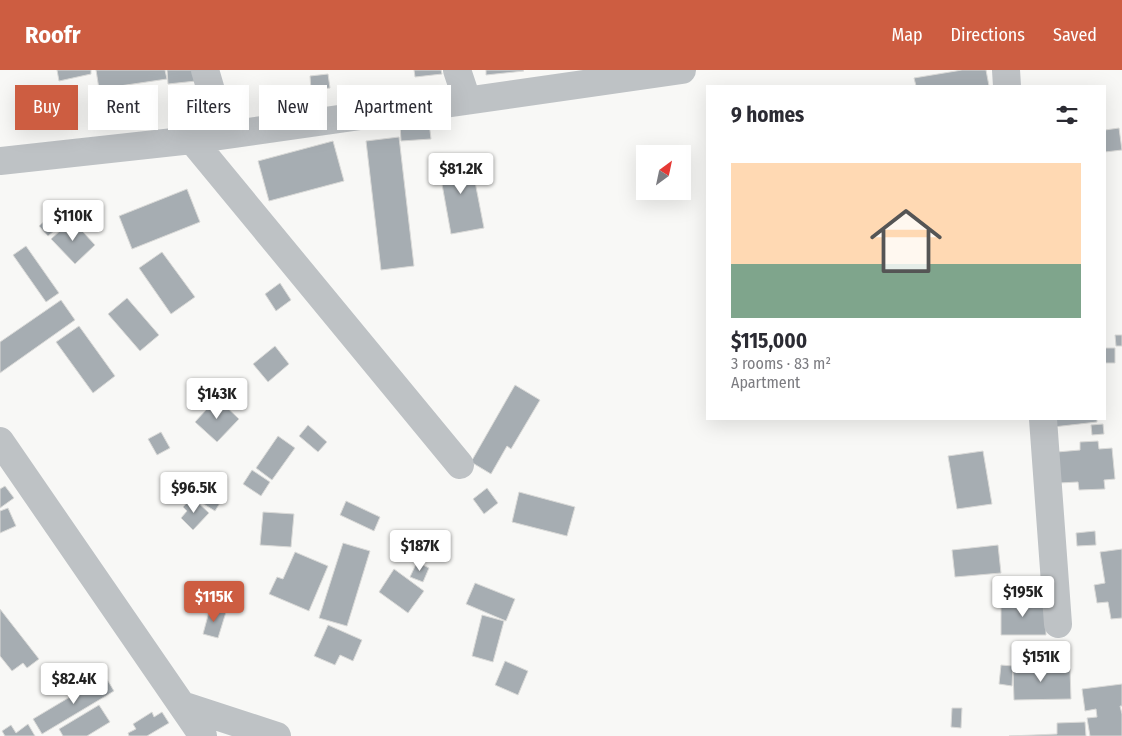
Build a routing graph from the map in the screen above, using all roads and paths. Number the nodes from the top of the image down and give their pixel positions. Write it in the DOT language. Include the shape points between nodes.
graph roads {
  1 [pos="205,70"];
  2 [pos="457,70"];
  3 [pos="676,70"];
  4 [pos="1006,70"];
  5 [pos="1007,85"];
  6 [pos="468,100"];
  7 [pos="224,135"];
  8 [pos="192,140"];
  9 [pos="0,161"];
  10 [pos="1043,420"];
  11 [pos="0,441"];
  12 [pos="460,465"];
  13 [pos="1058,624"];
  14 [pos="182,705"];
  15 [pos="203,736"];
  16 [pos="278,736"];
  1 -- 7 [label="street"];
  2 -- 6 [label="street"];
  3 -- 6 [label="street"];
  4 -- 5 [label="street"];
  6 -- 7 [label="street"];
  7 -- 8 [label="street"];
  8 -- 9 [label="street"];
  8 -- 12 [label="street"];
  10 -- 13 [label="street"];
  11 -- 14 [label="street"];
  14 -- 15 [label="street"];
  14 -- 16 [label="street"];
}
